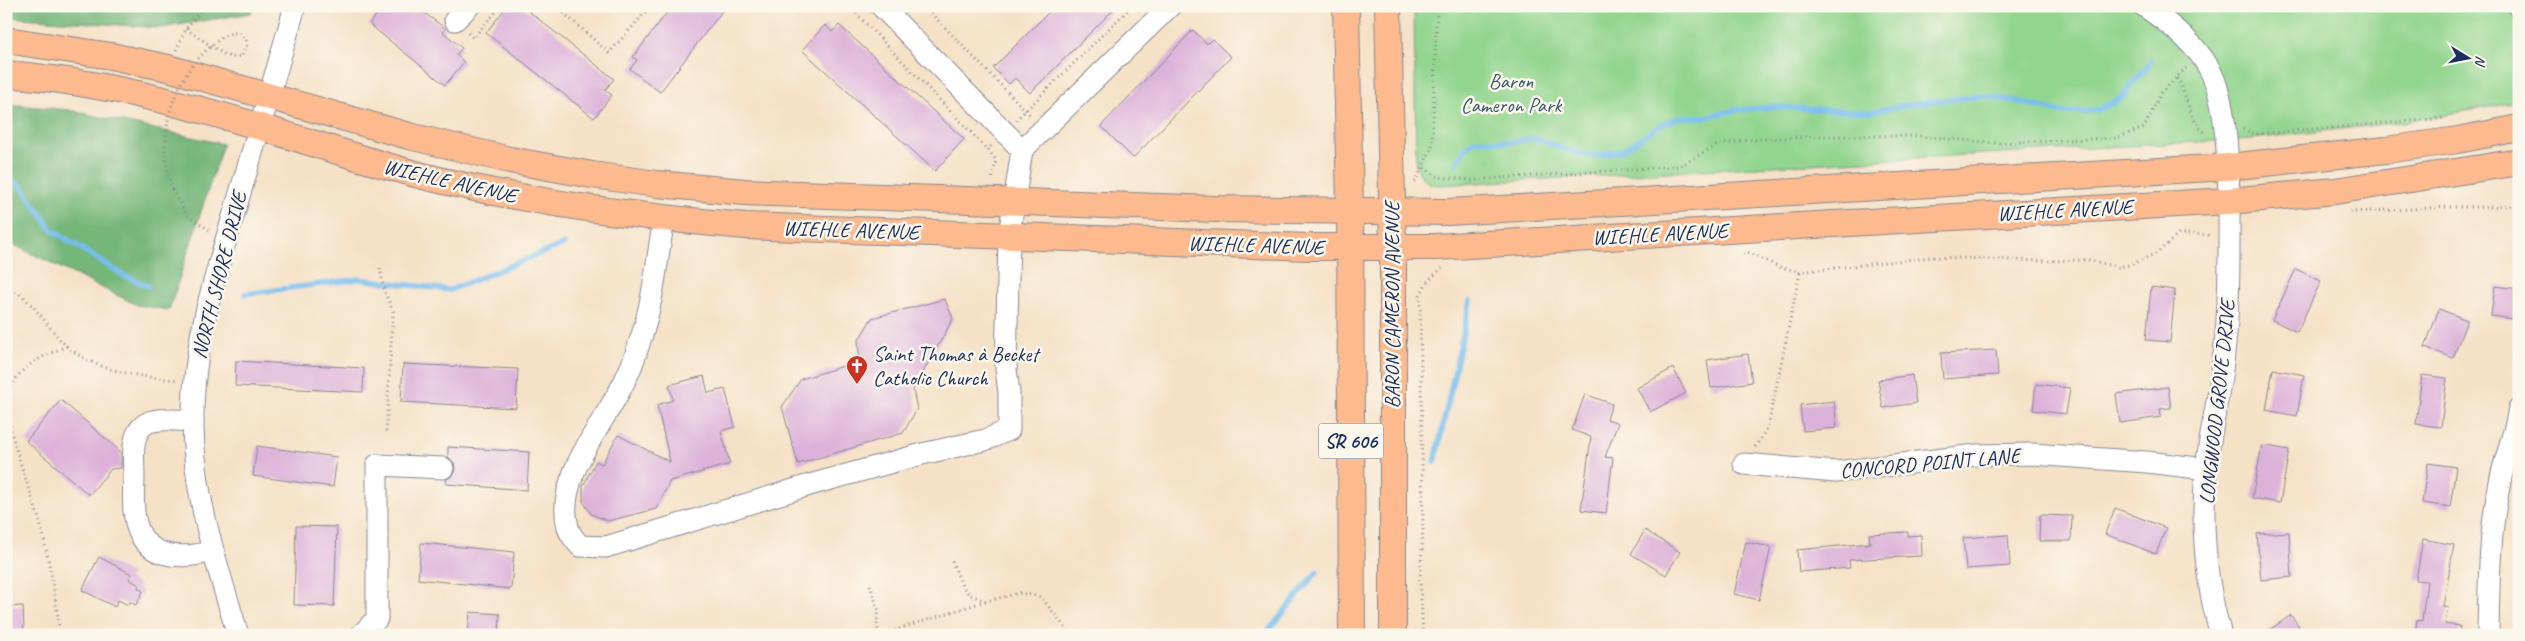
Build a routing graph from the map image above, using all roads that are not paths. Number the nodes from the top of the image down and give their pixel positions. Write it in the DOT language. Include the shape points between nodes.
graph roads {
  1 [pos="295,6"];
  2 [pos="881,6"];
  3 [pos="1170,6"];
  4 [pos="1346,6"];
  5 [pos="1388,6"];
  6 [pos="2144,6"];
  7 [pos="6,40"];
  8 [pos="6,74"];
  9 [pos="268,96"];
  10 [pos="260,127"];
  11 [pos="2519,128"];
  12 [pos="1022,150"];
  13 [pos="2519,162"];
  14 [pos="2228,167"];
  15 [pos="2229,201"];
  16 [pos="1014,202"];
  17 [pos="1350,212"];
  18 [pos="1392,212"];
  19 [pos="664,220"];
  20 [pos="1009,235"];
  21 [pos="1393,246"];
  22 [pos="1350,247"];
  23 [pos="2519,408"];
  24 [pos="193,421"];
  25 [pos="1744,464"];
  26 [pos="443,468"];
  27 [pos="2206,469"];
  28 [pos="213,551"];
  29 [pos="238,635"];
  30 [pos="361,635"];
  31 [pos="1352,635"];
  32 [pos="1393,635"];
  33 [pos="2221,635"];
  34 [pos="2488,635"];
  1 -- 9 [label="street, NORTH SHORE DRIVE"];
  2 -- 12 [label="street"];
  3 -- 12 [label="street"];
  4 -- 17 [label="main road, BARON CAMERON AVENUE / SR 606"];
  5 -- 18 [label="main road, BARON CAMERON AVENUE / SR 606"];
  6 -- 14 [label="street, LONGWOOD GROVE DRIVE" via="2200,54 2214,79 2226,131"];
  7 -- 9 [label="main road, WIEHLE AVENUE" via="121,58"];
  8 -- 10 [label="main road, WIEHLE AVENUE" via="116,90"];
  9 -- 10 [label="street, NORTH SHORE DRIVE"];
  9 -- 16 [label="main road, WIEHLE AVENUE" via="450,146 610,178 745,192"];
  10 -- 19 [label="main road, WIEHLE AVENUE" via="464,186 541,202"];
  10 -- 24 [label="street, NORTH SHORE DRIVE" via="211,289 194,372"];
  11 -- 14 [label="main road, WIEHLE AVENUE" via="2386,150"];
  12 -- 16 [label="street"];
  13 -- 15 [label="main road, WIEHLE AVENUE" via="2335,191"];
  14 -- 15 [label="street, LONGWOOD GROVE DRIVE"];
  14 -- 18 [label="main road, WIEHLE AVENUE" via="1448,212"];
  15 -- 21 [label="main road, WIEHLE AVENUE" via="1581,239"];
  15 -- 27 [label="street, LONGWOOD GROVE DRIVE" via="2229,310"];
  16 -- 17 [label="main road, WIEHLE AVENUE"];
  16 -- 20 [label="street"];
  17 -- 18 [label="main road, WIEHLE AVENUE"];
  17 -- 22 [label="main road, BARON CAMERON AVENUE / SR 606"];
  18 -- 21 [label="main road, BARON CAMERON AVENUE / SR 606"];
  19 -- 20 [label="main road, WIEHLE AVENUE"];
  19 -- 20 [label="street" via="654,286 636,352 626,379 602,417 569,488 566,506 568,529 580,546 606,547 813,484 985,440 1009,430 1006,370"];
  20 -- 22 [label="main road, WIEHLE AVENUE"];
  21 -- 22 [label="main road, WIEHLE AVENUE"];
  21 -- 32 [label="main road, BARON CAMERON AVENUE / SR 606"];
  22 -- 31 [label="main road, BARON CAMERON AVENUE / SR 606"];
  23 -- 34 [label="street" via="2500,482 2493,531"];
  24 -- 28 [label="street, NORTH SHORE DRIVE" via="198,487"];
  24 -- 28 [label="street" via="161,420 145,423 138,430 134,448 135,518 141,534 152,548 165,555 176,558"];
  25 -- 27 [label="street, CONCORD POINT LANE" via="1836,472 1976,455 2032,454"];
  26 -- 30 [label="street" via="377,465 377,619"];
  27 -- 33 [label="street, LONGWOOD GROVE DRIVE" via="2206,571"];
  28 -- 29 [label="street, NORTH SHORE DRIVE"];
}
